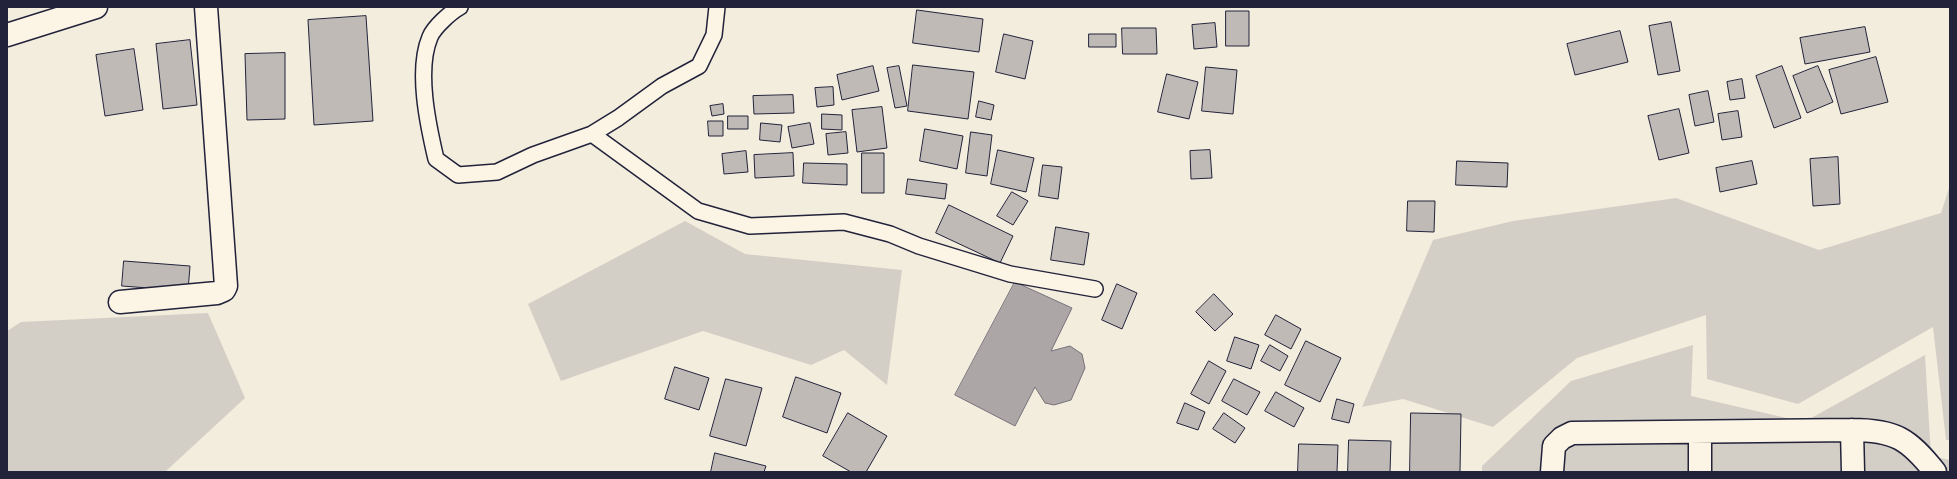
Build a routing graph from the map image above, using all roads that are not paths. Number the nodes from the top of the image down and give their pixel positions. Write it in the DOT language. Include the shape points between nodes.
graph roads {
  1 [pos="96,7"];
  2 [pos="206,7"];
  3 [pos="460,7"];
  4 [pos="717,7"];
  5 [pos="7,35"];
  6 [pos="592,134"];
  7 [pos="1095,289"];
  8 [pos="120,302"];
  9 [pos="1852,430"];
  10 [pos="1700,432"];
  11 [pos="1552,472"];
  12 [pos="1700,472"];
  13 [pos="1853,472"];
  14 [pos="1935,472"];
  1 -- 5 [label="street"];
  2 -- 8 [label="street" via="226,286 217,293"];
  3 -- 6 [label="lane" via="430,36 424,61 426,115 436,159 458,175 497,172 533,155"];
  4 -- 6 [label="lane" via="714,35 699,66 662,86"];
  6 -- 7 [label="lane" via="698,211 750,226 844,222 890,234 919,246 1010,274"];
  9 -- 10 [label="street"];
  9 -- 13 [label="street"];
  9 -- 14 [label="street" via="1876,430 1903,438"];
  10 -- 11 [label="street" via="1572,433 1554,446"];
  10 -- 12 [label="street"];
}
